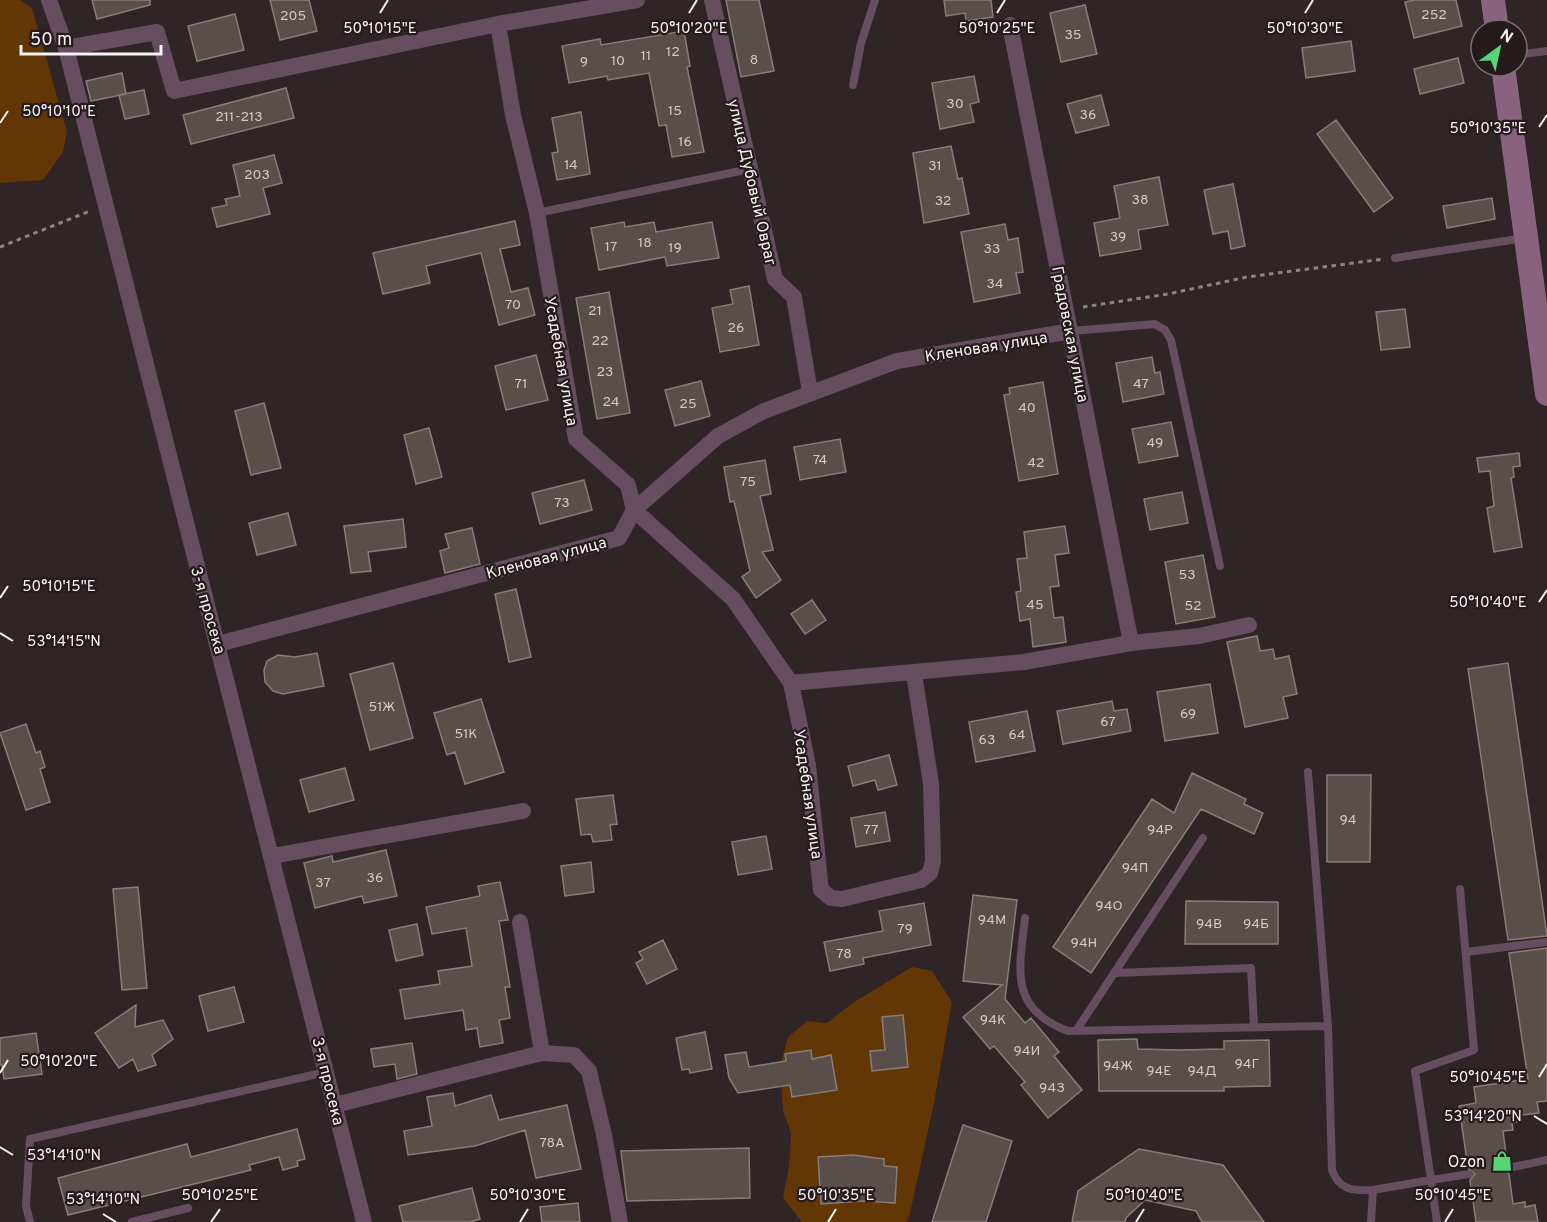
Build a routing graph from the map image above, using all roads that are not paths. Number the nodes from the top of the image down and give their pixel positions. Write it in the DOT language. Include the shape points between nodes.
graph roads {
  1 [pos="50,0"];
  2 [pos="637,0"];
  3 [pos="712,0"];
  4 [pos="875,0"];
  5 [pos="1493,0"];
  6 [pos="1495,18"];
  7 [pos="498,24"];
  8 [pos="1010,25"];
  9 [pos="66,48"];
  10 [pos="1547,51"];
  11 [pos="1529,53"];
  12 [pos="1505,78"];
  13 [pos="854,85"];
  14 [pos="750,169"];
  15 [pos="537,213"];
  16 [pos="1525,238"];
  17 [pos="1395,258"];
  18 [pos="1071,331"];
  19 [pos="810,392"];
  20 [pos="1547,394"];
  21 [pos="634,510"];
  22 [pos="1220,566"];
  23 [pos="1249,625"];
  24 [pos="1131,643"];
  25 [pos="218,644"];
  26 [pos="914,673"];
  27 [pos="791,683"];
  28 [pos="1308,772"];
  29 [pos="523,811"];
  30 [pos="1203,838"];
  31 [pos="272,856"];
  32 [pos="1460,889"];
  33 [pos="1025,918"];
  34 [pos="520,922"];
  35 [pos="1547,942"];
  36 [pos="1466,952"];
  37 [pos="1114,973"];
  38 [pos="1328,1026"];
  39 [pos="1254,1027"];
  40 [pos="1076,1031"];
  41 [pos="542,1053"];
  42 [pos="326,1072"];
  43 [pos="335,1105"];
  44 [pos="1547,1161"];
  45 [pos="1508,1168"];
  46 [pos="1469,1174"];
  47 [pos="1431,1180"];
  48 [pos="1372,1190"];
  49 [pos="188,1208"];
  50 [pos="30,1222"];
  51 [pos="132,1222"];
  52 [pos="364,1222"];
  53 [pos="620,1222"];
  54 [pos="1371,1222"];
  55 [pos="1437,1222"];
  1 -- 9 [label="street, 3-я просека"];
  2 -- 7 [label="street"];
  3 -- 14 [label="street, улица Дубовый Овраг"];
  4 -- 13 [label="lane" via="861,43"];
  5 -- 6 [label="street"];
  7 -- 9 [label="street" via="174,91 157,33"];
  7 -- 15 [label="street, Усадебная улица" via="513,115"];
  8 -- 18 [label="street, Градовская улица"];
  9 -- 25 [label="street, 3-я просека"];
  10 -- 11 [label="lane"];
  12 -- 16 [label="street"];
  14 -- 15 [label="lane"];
  14 -- 19 [label="street, улица Дубовый Овраг" via="775,279 794,297"];
  15 -- 21 [label="street, Усадебная улица" via="576,439 628,485"];
  16 -- 17 [label="lane"];
  16 -- 20 [label="street"];
  18 -- 19 [label="street, Кленовая улица" via="897,361"];
  18 -- 22 [label="lane" via="1155,324 1172,340"];
  18 -- 24 [label="street, Градовская улица"];
  19 -- 21 [label="street, Кленовая улица" via="718,436"];
  21 -- 25 [label="street, Кленовая улица" via="619,538"];
  21 -- 27 [label="street, Усадебная улица" via="733,599"];
  23 -- 24 [label="street" via="1199,636"];
  24 -- 26 [label="street" via="1024,662"];
  25 -- 31 [label="street, 3-я просека"];
  26 -- 27 [label="street"];
  26 -- 27 [label="street, Усадебная улица" via="931,783 930,873 921,880 842,899 831,898 821,890 808,765"];
  28 -- 38 [label="lane"];
  29 -- 31 [label="street"];
  30 -- 37 [label="lane"];
  31 -- 42 [label="street, 3-я просека"];
  32 -- 36 [label="lane"];
  33 -- 40 [label="lane" via="1019,970 1025,999 1055,1026"];
  34 -- 41 [label="street"];
  35 -- 36 [label="lane"];
  36 -- 47 [label="lane" via="1474,1050 1415,1071"];
  37 -- 39 [label="lane" via="1251,968"];
  37 -- 40 [label="lane"];
  38 -- 39 [label="lane"];
  38 -- 48 [label="lane" via="1332,1170 1349,1190"];
  39 -- 40 [label="lane"];
  41 -- 43 [label="street"];
  41 -- 53 [label="street" via="574,1055 589,1071"];
  42 -- 43 [label="street, 3-я просека"];
  42 -- 50 [label="lane" via="30,1139 26,1206"];
  43 -- 52 [label="street, 3-я просека"];
  44 -- 45 [label="lane"];
  46 -- 47 [label="lane"];
  47 -- 48 [label="lane"];
  47 -- 55 [label="lane"];
  48 -- 54 [label="lane"];
  49 -- 51 [label="lane"];
}
